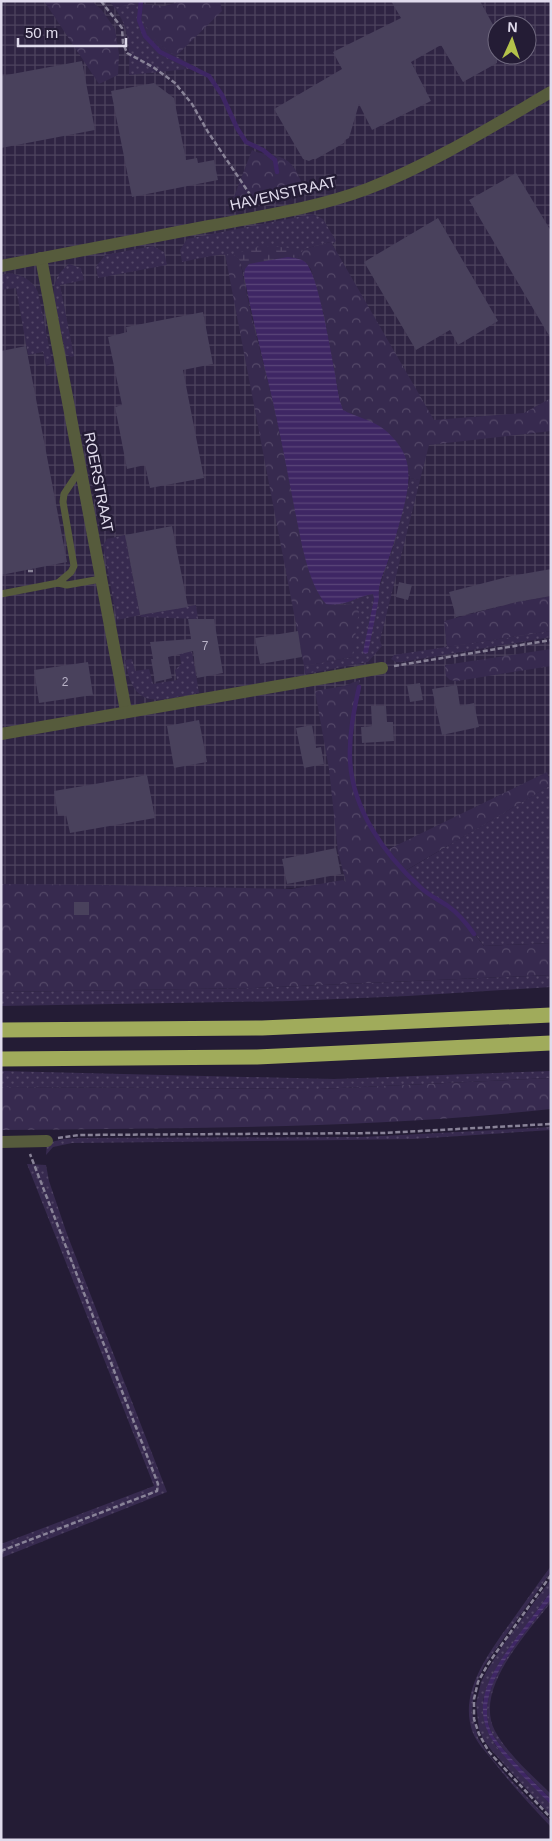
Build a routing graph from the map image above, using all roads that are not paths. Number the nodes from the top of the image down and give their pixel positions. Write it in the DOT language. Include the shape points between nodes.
graph roads {
  1 [pos="551,92"];
  2 [pos="41,258"];
  3 [pos="1,266"];
  4 [pos="80,470"];
  5 [pos="101,580"];
  6 [pos="58,583"];
  7 [pos="1,594"];
  8 [pos="382,668"];
  9 [pos="126,711"];
  10 [pos="1,734"];
  11 [pos="551,1015"];
  12 [pos="1,1030"];
  13 [pos="551,1043"];
  14 [pos="1,1059"];
  15 [pos="46,1141"];
  16 [pos="1,1142"];
  1 -- 2 [label="street, HAVENSTRAAT" via="407,172 334,200"];
  2 -- 3 [label="street, HAVENSTRAAT"];
  2 -- 4 [label="street, ROERSTRAAT"];
  4 -- 5 [label="street, ROERSTRAAT"];
  4 -- 6 [label="lane" via="64,494 63,502 74,566"];
  5 -- 6 [label="lane" via="67,585"];
  5 -- 9 [label="street, ROERSTRAAT"];
  6 -- 7 [label="lane"];
  8 -- 9 [label="street"];
  9 -- 10 [label="street"];
  11 -- 12 [label="highway" via="262,1028"];
  13 -- 14 [label="highway" via="257,1057"];
  15 -- 16 [label="street"];
}
